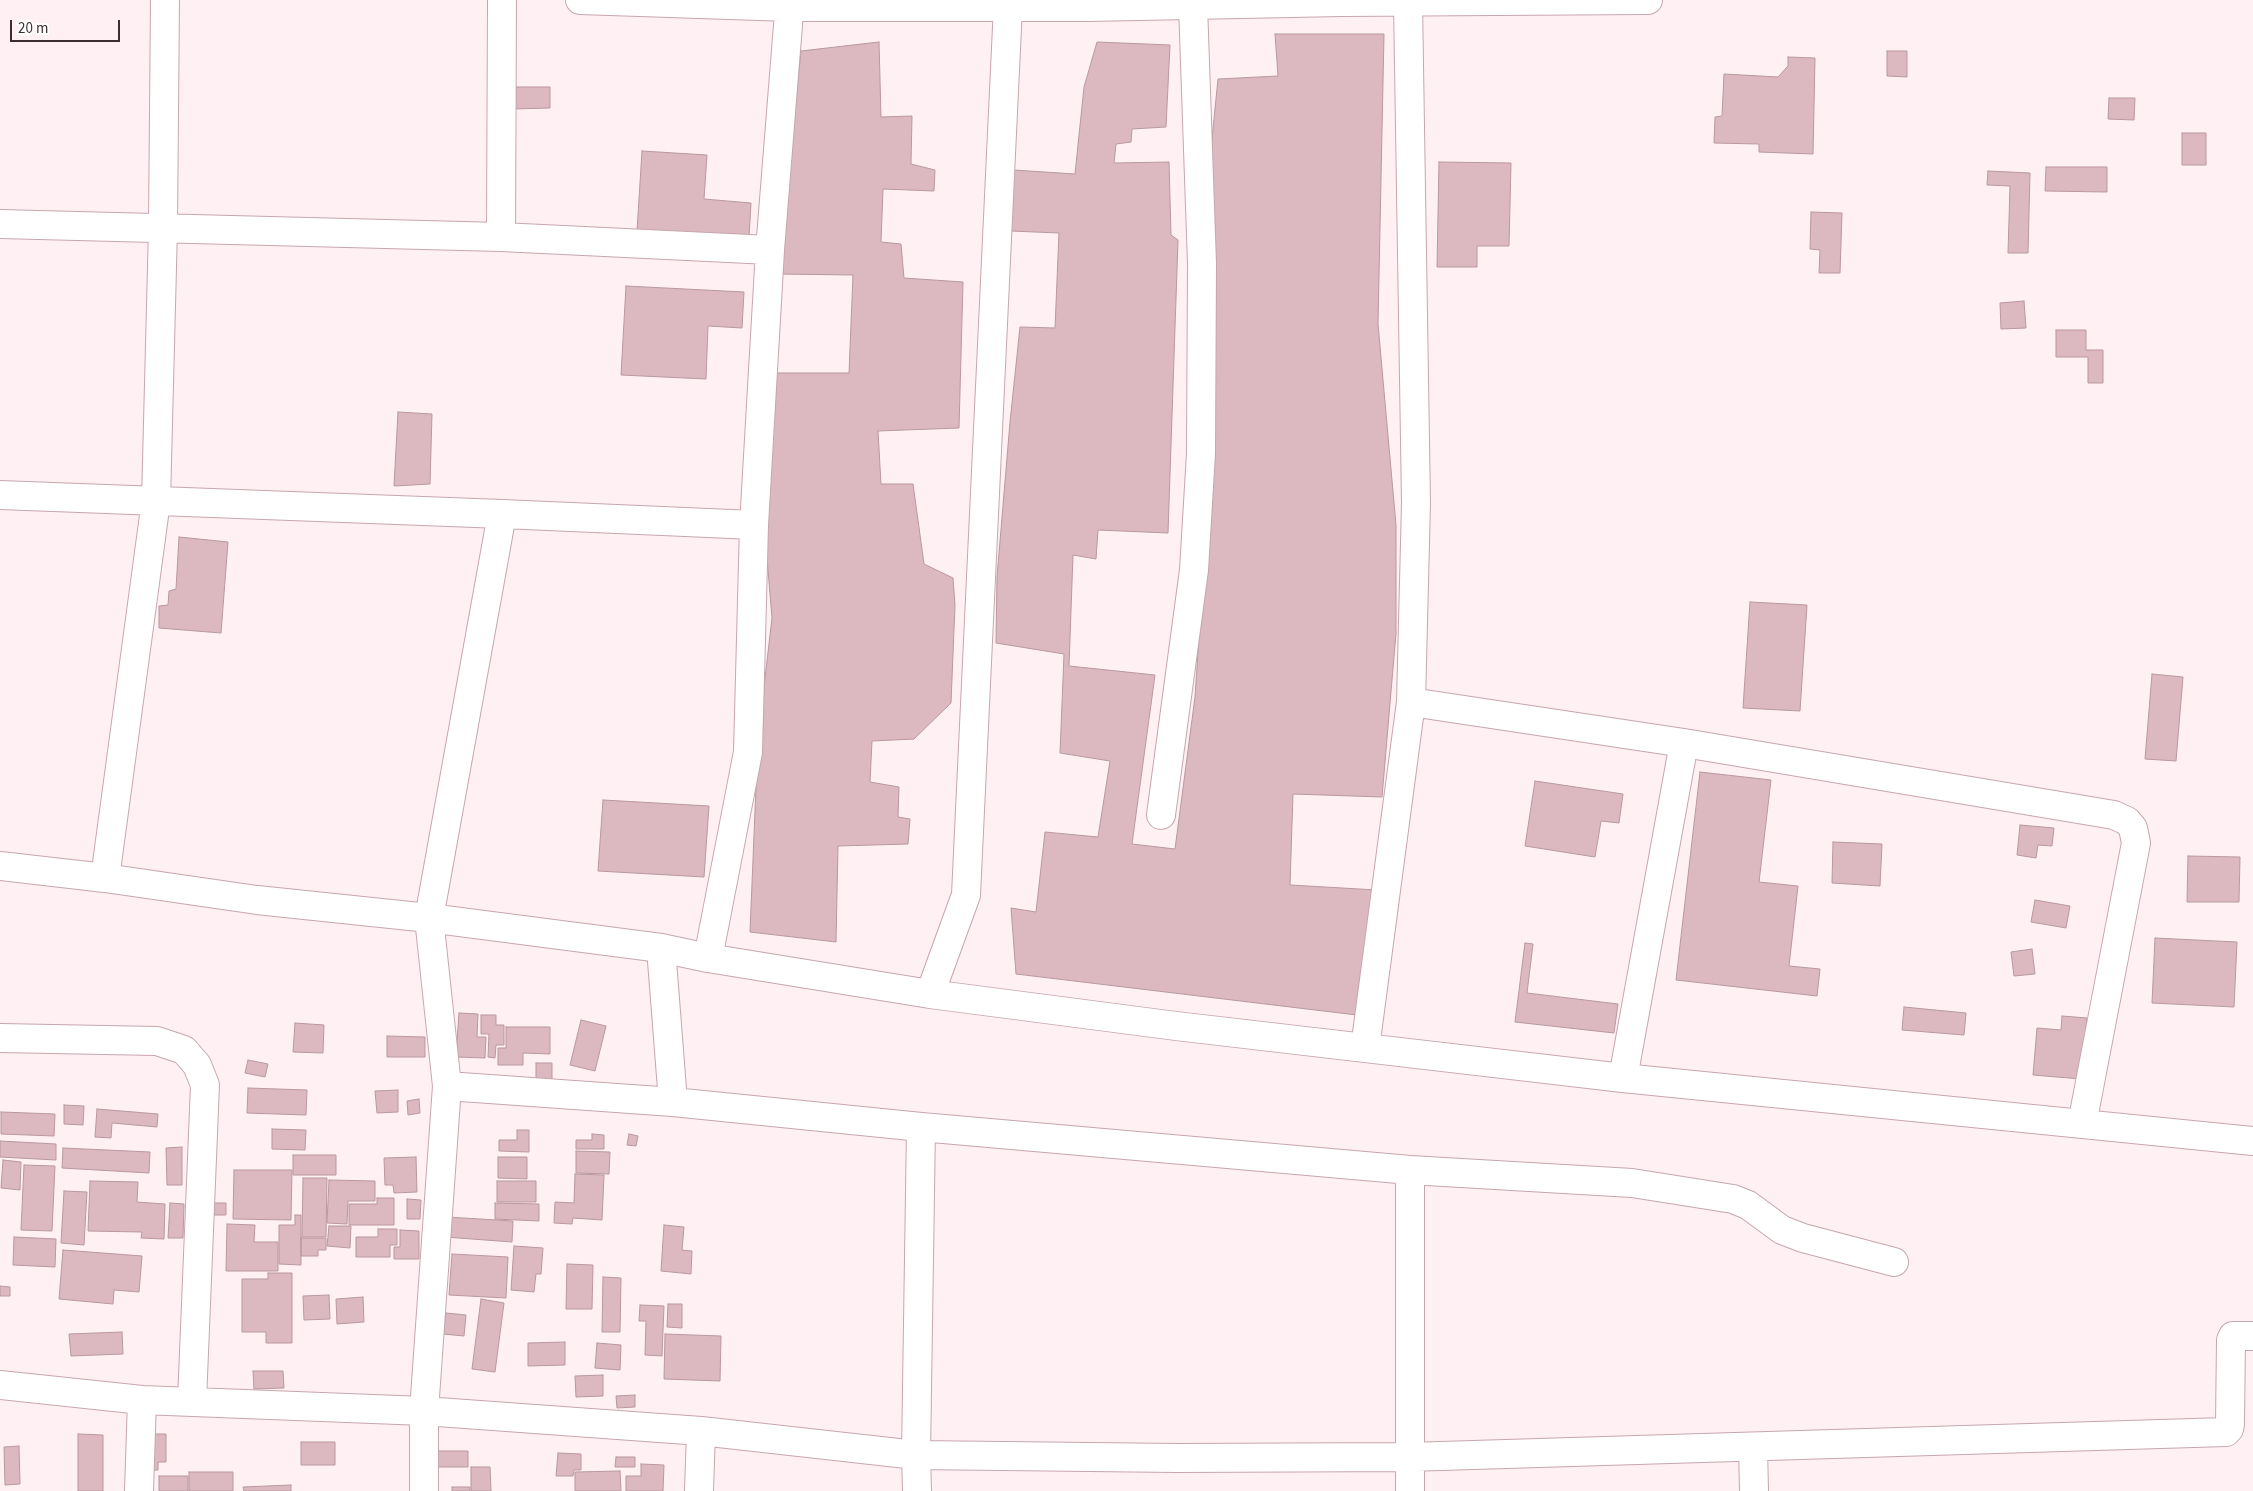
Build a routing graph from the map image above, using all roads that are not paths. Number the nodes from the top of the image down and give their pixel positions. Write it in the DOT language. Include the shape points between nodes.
graph roads {
  1 [pos="165,0"];
  2 [pos="502,0"];
  3 [pos="580,0"];
  4 [pos="1600,0"];
  5 [pos="1648,0"];
  6 [pos="1342,1"];
  7 [pos="1408,2"];
  8 [pos="789,4"];
  9 [pos="1088,4"];
  10 [pos="1008,6"];
  11 [pos="1193,6"];
  12 [pos="0,224"];
  13 [pos="164,228"];
  14 [pos="501,237"];
  15 [pos="770,250"];
  16 [pos="0,496"];
  17 [pos="156,501"];
  18 [pos="502,514"];
  19 [pos="754,525"];
  20 [pos="1412,702"];
  21 [pos="1684,743"];
  22 [pos="1161,815"];
  23 [pos="0,866"];
  24 [pos="106,878"];
  25 [pos="429,918"];
  26 [pos="661,948"];
  27 [pos="708,958"];
  28 [pos="930,994"];
  29 [pos="0,1038"];
  30 [pos="1365,1048"];
  31 [pos="1623,1078"];
  32 [pos="447,1086"];
  33 [pos="673,1102"];
  34 [pos="2082,1124"];
  35 [pos="922,1127"];
  36 [pos="2253,1141"];
  37 [pos="1410,1170"];
  38 [pos="1894,1262"];
  39 [pos="2253,1336"];
  40 [pos="0,1385"];
  41 [pos="142,1400"];
  42 [pos="192,1401"];
  43 [pos="424,1411"];
  44 [pos="701,1431"];
  45 [pos="1754,1447"];
  46 [pos="916,1455"];
  47 [pos="1408,1457"];
  48 [pos="139,1491"];
  49 [pos="424,1491"];
  50 [pos="699,1491"];
  51 [pos="917,1491"];
  52 [pos="1410,1491"];
  53 [pos="1754,1491"];
  1 -- 13 [label="street"];
  2 -- 14 [label="street"];
  3 -- 8 [label="street"];
  4 -- 5 [label="street"];
  4 -- 7 [label="street"];
  6 -- 7 [label="street"];
  6 -- 11 [label="street"];
  7 -- 20 [label="street" via="1416,503"];
  8 -- 10 [label="street"];
  8 -- 15 [label="street"];
  9 -- 10 [label="street"];
  9 -- 11 [label="street"];
  10 -- 28 [label="street" via="966,895"];
  11 -- 22 [label="street" via="1202,264 1201,453 1193,579"];
  12 -- 13 [label="street"];
  13 -- 14 [label="street"];
  13 -- 17 [label="street"];
  14 -- 15 [label="street"];
  15 -- 19 [label="street"];
  16 -- 17 [label="street"];
  17 -- 18 [label="street"];
  17 -- 24 [label="street"];
  18 -- 19 [label="street"];
  18 -- 25 [label="street"];
  19 -- 27 [label="street" via="748,752"];
  20 -- 21 [label="street"];
  20 -- 30 [label="street"];
  21 -- 31 [label="street"];
  21 -- 34 [label="street" via="2114,815 2127,820 2133,828 2136,843"];
  23 -- 24 [label="street"];
  24 -- 25 [label="street" via="257,900"];
  25 -- 26 [label="street"];
  25 -- 32 [label="street"];
  26 -- 27 [label="street"];
  26 -- 33 [label="street"];
  27 -- 28 [label="street"];
  28 -- 30 [label="street"];
  29 -- 42 [label="street" via="157,1041 184,1050 197,1065 205,1085"];
  30 -- 31 [label="street"];
  31 -- 34 [label="street"];
  32 -- 33 [label="street"];
  32 -- 43 [label="street"];
  33 -- 35 [label="street"];
  34 -- 36 [label="street"];
  35 -- 37 [label="street"];
  35 -- 46 [label="street"];
  37 -- 38 [label="street" via="1622,1182 1733,1199 1748,1205 1782,1230"];
  37 -- 47 [label="street"];
  39 -- 45 [label="street" via="2233,1336 2231,1340 2230,1424 2226,1432"];
  40 -- 41 [label="street"];
  41 -- 42 [label="street"];
  41 -- 48 [label="street"];
  42 -- 43 [label="street"];
  43 -- 44 [label="street"];
  43 -- 49 [label="street"];
  44 -- 46 [label="street"];
  44 -- 50 [label="street"];
  45 -- 47 [label="street"];
  45 -- 53 [label="street"];
  46 -- 47 [label="street"];
  46 -- 51 [label="street"];
  47 -- 52 [label="street"];
}
